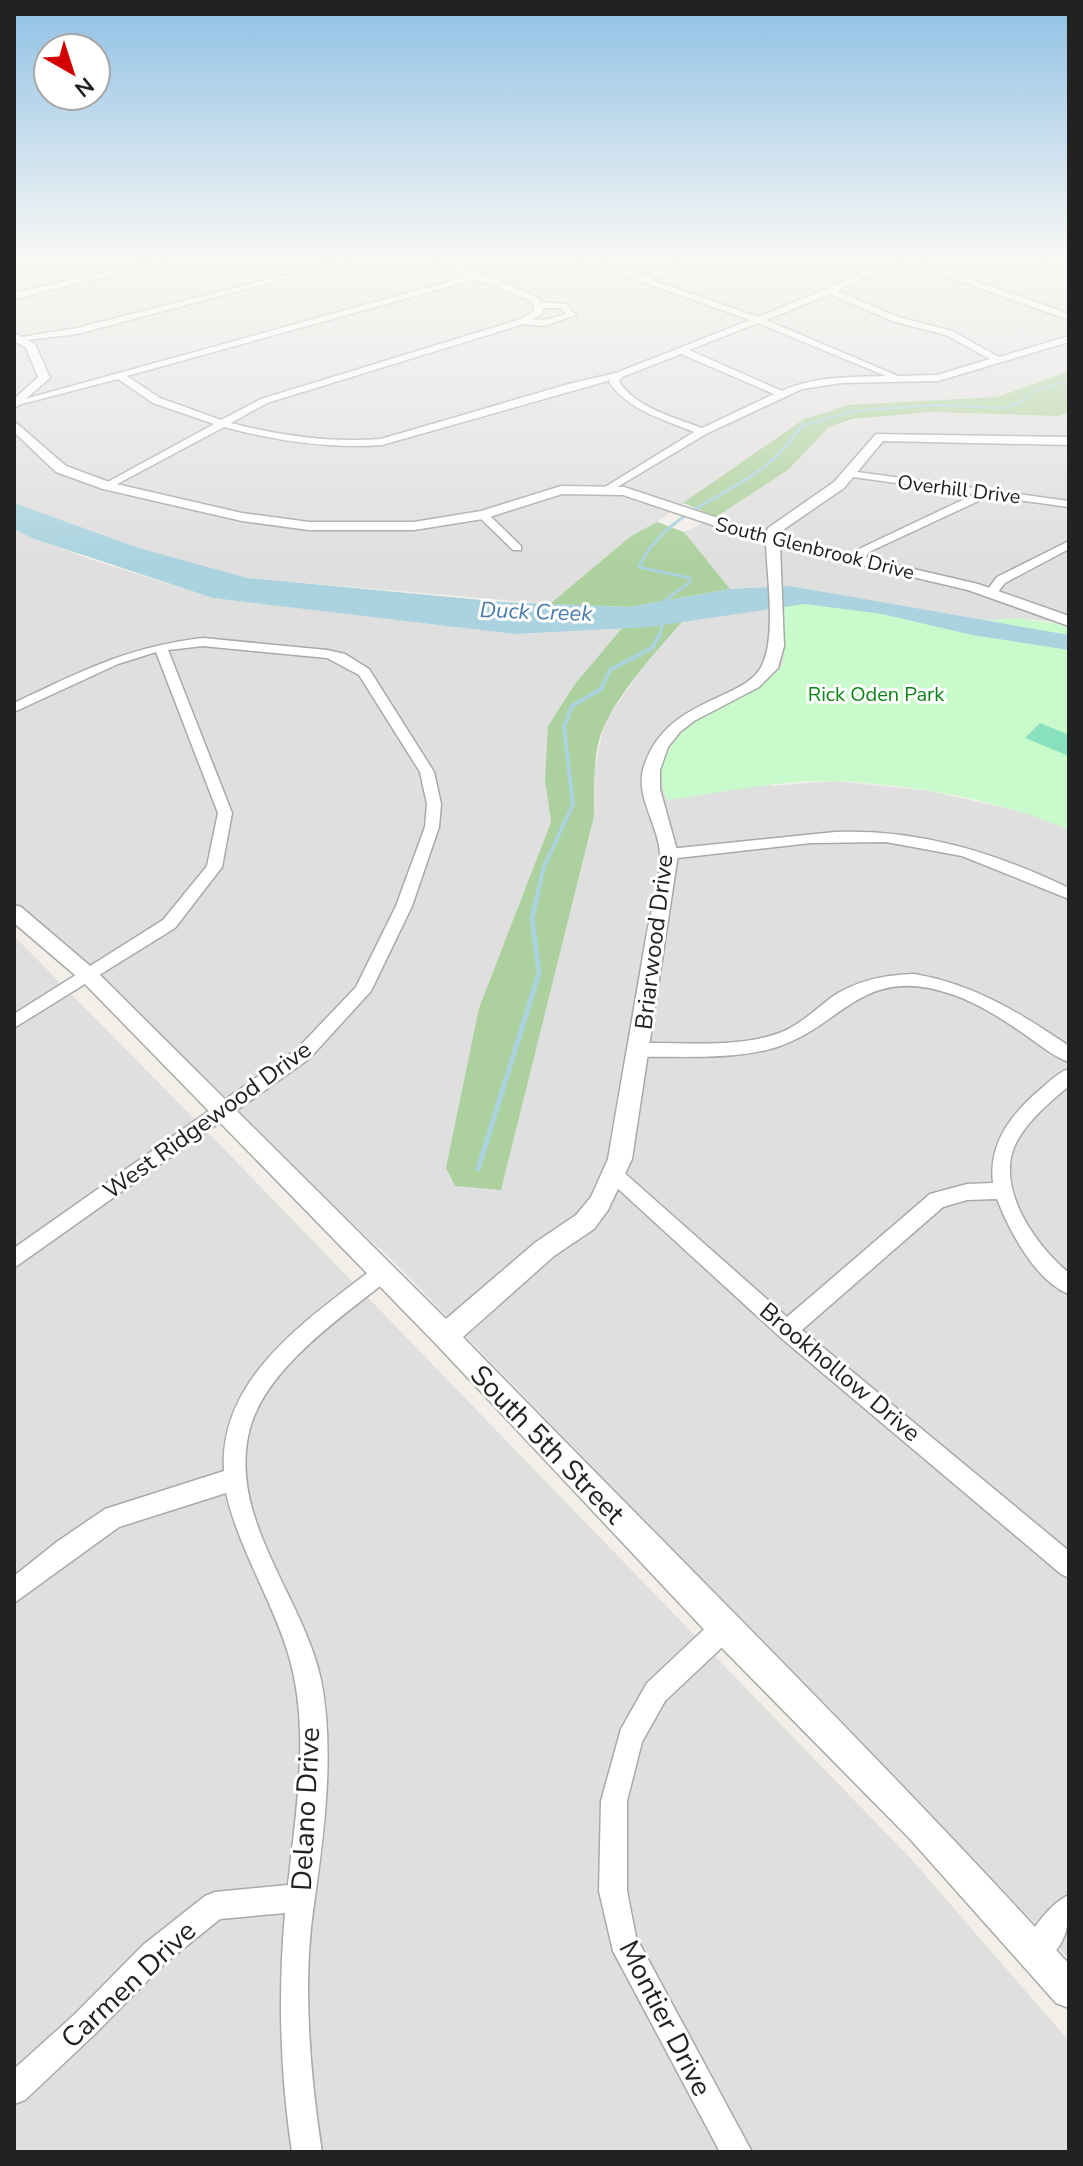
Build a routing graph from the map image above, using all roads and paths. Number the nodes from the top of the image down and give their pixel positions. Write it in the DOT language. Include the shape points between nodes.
graph roads {
  1 [pos="38,359"];
  2 [pos="181,359"];
  3 [pos="400,359"];
  4 [pos="658,359"];
  5 [pos="701,359"];
  6 [pos="851,359"];
  7 [pos="997,359"];
  8 [pos="1006,359"];
  9 [pos="1000,361"];
  10 [pos="619,375"];
  11 [pos="120,376"];
  12 [pos="903,381"];
  13 [pos="40,383"];
  14 [pos="72,389"];
  15 [pos="779,393"];
  16 [pos="15,405"];
  17 [pos="222,422"];
  18 [pos="14,425"];
  19 [pos="702,432"];
  20 [pos="1069,441"];
  21 [pos="850,474"];
  22 [pos="108,486"];
  23 [pos="609,489"];
  24 [pos="988,493"];
  25 [pos="1069,504"];
  26 [pos="483,515"];
  27 [pos="772,541"];
  28 [pos="1069,544"];
  29 [pos="517,548"];
  30 [pos="858,561"];
  31 [pos="991,593"];
  32 [pos="1069,621"];
  33 [pos="160,647"];
  34 [pos="14,708"];
  35 [pos="669,854"];
  36 [pos="1069,894"];
  37 [pos="14,912"];
  38 [pos="89,976"];
  39 [pos="14,1022"];
  40 [pos="640,1050"];
  41 [pos="1069,1055"];
  42 [pos="1069,1076"];
  43 [pos="222,1111"];
  44 [pos="613,1175"];
  45 [pos="1004,1191"];
  46 [pos="14,1259"];
  47 [pos="382,1273"];
  48 [pos="1069,1285"];
  49 [pos="787,1330"];
  50 [pos="445,1336"];
  51 [pos="237,1478"];
  52 [pos="1069,1566"];
  53 [pos="14,1591"];
  54 [pos="724,1628"];
  55 [pos="301,1898"];
  56 [pos="1069,1909"];
  57 [pos="1036,1950"];
  58 [pos="1069,1990"];
  59 [pos="14,2089"];
  60 [pos="307,2152"];
  61 [pos="737,2152"];
  1 -- 13 [label="street" via="44,378"];
  2 -- 11 [label="street"];
  3 -- 17 [label="street" via="264,401"];
  4 -- 10 [label="street"];
  5 -- 15 [label="street"];
  6 -- 12 [label="street"];
  7 -- 9 [label="street"];
  8 -- 9 [label="street"];
  9 -- 12 [label="street" via="958,374"];
  10 -- 17 [label="street" via="382,442 305,442"];
  10 -- 19 [label="street" via="614,382 623,395"];
  11 -- 14 [label="street"];
  11 -- 17 [label="street" via="160,402"];
  12 -- 15 [label="street" via="824,381"];
  13 -- 14 [label="street"];
  13 -- 16 [label="street"];
  14 -- 16 [label="street"];
  15 -- 19 [label="street"];
  17 -- 22 [label="street"];
  18 -- 22 [label="street, South Glenbrook Drive" via="61,469"];
  19 -- 23 [label="street"];
  20 -- 21 [label="street" via="880,437"];
  21 -- 24 [label="street, Overhill Drive"];
  21 -- 27 [label="street" via="777,526"];
  22 -- 26 [label="street, South Glenbrook Drive" via="215,512 309,526 414,526"];
  23 -- 26 [label="street, South Glenbrook Drive" via="561,490"];
  23 -- 27 [label="street, South Glenbrook Drive"];
  24 -- 25 [label="street, Overhill Drive"];
  24 -- 30 [label="street" via="865,550"];
  26 -- 29 [label="street"];
  27 -- 30 [label="street, South Glenbrook Drive"];
  27 -- 35 [label="street, Briarwood Drive" via="776,646 770,668 753,684 688,717 660,747 651,770"];
  28 -- 31 [label="street" via="1001,580"];
  30 -- 31 [label="street, South Glenbrook Drive"];
  31 -- 32 [label="street, South Glenbrook Drive"];
  33 -- 34 [label="street, West Ridgewood Drive" via="113,661"];
  33 -- 38 [label="street" via="225,813 220,849 201,888 169,924"];
  33 -- 43 [label="street, West Ridgewood Drive" via="203,642 340,657 364,672 405,735 427,772 434,804 432,827 409,891 363,991 303,1054"];
  35 -- 36 [label="street" via="874,838 966,852"];
  35 -- 40 [label="street, Briarwood Drive"];
  37 -- 38 [label="street, South 5th Street"];
  38 -- 39 [label="street"];
  38 -- 43 [label="street, South 5th Street"];
  40 -- 41 [label="street" via="734,1047 789,1037 859,989 885,979 920,978 963,991"];
  40 -- 44 [label="street, Briarwood Drive"];
  42 -- 45 [label="street" via="1031,1108 1005,1145"];
  43 -- 46 [label="street, West Ridgewood Drive"];
  43 -- 47 [label="street, South 5th Street"];
  44 -- 49 [label="street, Brookhollow Drive"];
  44 -- 50 [label="street, Briarwood Drive" via="585,1222 545,1249"];
  45 -- 48 [label="street" via="1019,1229"];
  45 -- 49 [label="street" via="937,1200"];
  47 -- 50 [label="street, South 5th Street"];
  47 -- 51 [label="street, Delano Drive" via="260,1382 234,1456"];
  49 -- 52 [label="street, Brookhollow Drive"];
  50 -- 54 [label="street, South 5th Street"];
  51 -- 53 [label="street" via="113,1517"];
  51 -- 55 [label="street, Delano Drive" via="246,1522 293,1624 309,1681 312,1778"];
  54 -- 57 [label="street, South 5th Street"];
  54 -- 61 [label="street, Montier Drive" via="656,1692 630,1738 614,1801 613,1891 623,1941"];
  55 -- 59 [label="street, Carmen Drive" via="215,1906 153,1955"];
  55 -- 60 [label="street, Delano Drive" via="294,1976 297,2095"];
  56 -- 57 [label="street"];
  57 -- 58 [label="street, South 5th Street"];
}
